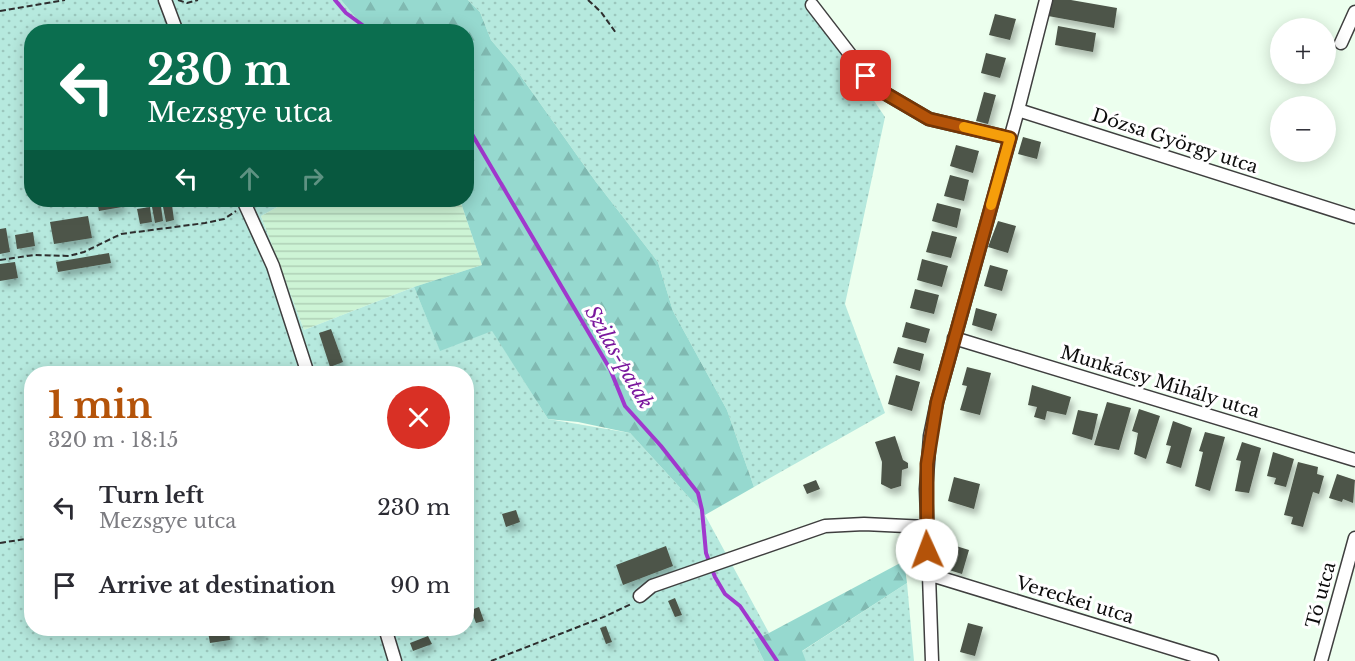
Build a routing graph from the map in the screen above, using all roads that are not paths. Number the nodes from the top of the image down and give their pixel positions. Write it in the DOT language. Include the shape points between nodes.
graph roads {
  1 [pos="165,0"];
  2 [pos="1046,0"];
  3 [pos="812,5"];
  4 [pos="1355,12"];
  5 [pos="174,24"];
  6 [pos="1341,43"];
  7 [pos="1018,110"];
  8 [pos="1010,138"];
  9 [pos="246,207"];
  10 [pos="1355,217"];
  11 [pos="954,338"];
  12 [pos="305,366"];
  13 [pos="1355,460"];
  14 [pos="927,527"];
  15 [pos="1355,538"];
  16 [pos="928,574"];
  17 [pos="640,596"];
  18 [pos="387,636"];
  19 [pos="395,661"];
  20 [pos="932,661"];
  21 [pos="1212,661"];
  22 [pos="1321,661"];
  1 -- 5 [label="street"];
  2 -- 7 [label="street"];
  3 -- 8 [label="street" via="876,88 929,119"];
  4 -- 6 [label="street"];
  7 -- 8 [label="street"];
  7 -- 10 [label="street, Dózsa György utca"];
  8 -- 11 [label="street"];
  9 -- 12 [label="street" via="273,266"];
  11 -- 13 [label="street, Munkácsy Mihály utca"];
  11 -- 14 [label="street" via="930,436"];
  14 -- 16 [label="street"];
  14 -- 17 [label="street" via="825,526 652,586"];
  15 -- 22 [label="street, Tó utca"];
  16 -- 20 [label="street"];
  16 -- 21 [label="street, Vereckei utca"];
  18 -- 19 [label="street"];
}
